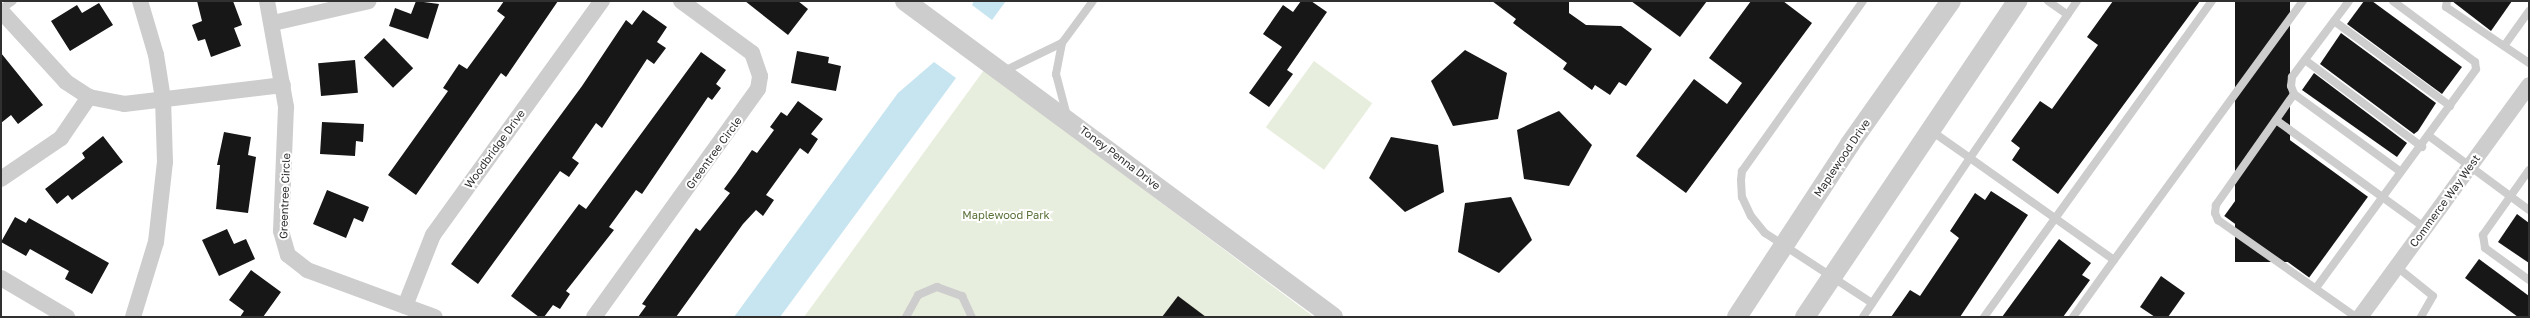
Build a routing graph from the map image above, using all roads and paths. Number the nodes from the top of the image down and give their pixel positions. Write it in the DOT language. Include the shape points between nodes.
graph roads {
  1 [pos="13,1"];
  2 [pos="140,1"];
  3 [pos="267,1"];
  4 [pos="369,1"];
  5 [pos="602,1"];
  6 [pos="681,1"];
  7 [pos="905,1"];
  8 [pos="1093,1"];
  9 [pos="1864,1"];
  10 [pos="1951,1"];
  11 [pos="2017,1"];
  12 [pos="2048,1"];
  13 [pos="2078,1"];
  14 [pos="2212,1"];
  15 [pos="2303,1"];
  16 [pos="2349,1"];
  17 [pos="2393,1"];
  18 [pos="2447,1"];
  19 [pos="1,10"];
  20 [pos="2529,11"];
  21 [pos="2068,15"];
  22 [pos="2334,21"];
  23 [pos="273,23"];
  24 [pos="1062,43"];
  25 [pos="2504,46"];
  26 [pos="2305,60"];
  27 [pos="2529,63"];
  28 [pos="1004,72"];
  29 [pos="283,85"];
  30 [pos="2529,85"];
  31 [pos="2294,94"];
  32 [pos="89,97"];
  33 [pos="163,98"];
  34 [pos="2450,106"];
  35 [pos="1068,120"];
  36 [pos="2276,120"];
  37 [pos="1930,130"];
  38 [pos="2429,136"];
  39 [pos="2422,147"];
  40 [pos="1970,158"];
  41 [pos="2470,166"];
  42 [pos="2529,170"];
  43 [pos="2401,172"];
  44 [pos="1,179"];
  45 [pos="2381,197"];
  46 [pos="2510,197"];
  47 [pos="2529,210"];
  48 [pos="2054,218"];
  49 [pos="2425,228"];
  50 [pos="1783,247"];
  51 [pos="2114,260"];
  52 [pos="2397,267"];
  53 [pos="1832,276"];
  54 [pos="1,278"];
  55 [pos="2529,280"];
  56 [pos="2316,288"];
  57 [pos="1872,303"];
  58 [pos="405,306"];
  59 [pos="67,317"];
  60 [pos="133,317"];
  61 [pos="435,317"];
  62 [pos="594,317"];
  63 [pos="906,317"];
  64 [pos="972,317"];
  65 [pos="1333,317"];
  66 [pos="1737,317"];
  67 [pos="1805,317"];
  68 [pos="1863,317"];
  69 [pos="1984,317"];
  70 [pos="2073,317"];
  71 [pos="2356,317"];
  72 [pos="2360,317"];
  73 [pos="2421,317"];
  1 -- 19 [label="lane"];
  2 -- 33 [label="street" via="156,55"];
  3 -- 23 [label="street, Greentree Circle"];
  4 -- 23 [label="street"];
  5 -- 58 [label="street, Woodbridge Drive" via="437,228"];
  6 -- 62 [label="street, Greentree Circle" via="752,53 760,76 758,89"];
  7 -- 28 [label="street, Toney Penna Drive"];
  8 -- 24 [label="lane"];
  9 -- 50 [label="lane" via="1742,171 1742,197 1750,216"];
  10 -- 50 [label="street, Maplewood Drive"];
  11 -- 37 [label="street"];
  12 -- 21 [label="lane"];
  13 -- 21 [label="lane"];
  14 -- 48 [label="lane"];
  15 -- 51 [label="lane"];
  16 -- 22 [label="lane"];
  17 -- 34 [label="lane" via="2474,62 2476,69"];
  18 -- 25 [label="lane" via="2446,8"];
  19 -- 32 [label="street" via="66,82"];
  20 -- 25 [label="lane"];
  21 -- 40 [label="lane"];
  22 -- 26 [label="lane"];
  22 -- 34 [label="lane"];
  23 -- 29 [label="street, Greentree Circle"];
  24 -- 28 [label="lane"];
  24 -- 35 [label="lane" via="1056,74"];
  25 -- 27 [label="lane"];
  26 -- 31 [label="lane" via="2292,77"];
  26 -- 39 [label="lane"];
  28 -- 35 [label="street, Toney Penna Drive"];
  29 -- 33 [label="street"];
  29 -- 58 [label="street, Greentree Circle" via="287,144 282,231 288,255 307,270"];
  30 -- 41 [label="street, Commerce Way West"];
  31 -- 36 [label="lane"];
  31 -- 43 [label="lane"];
  32 -- 33 [label="street" via="124,104"];
  32 -- 44 [label="street" via="61,138"];
  33 -- 60 [label="street" via="165,162 162,210 148,273"];
  34 -- 38 [label="lane"];
  35 -- 65 [label="street, Toney Penna Drive"];
  36 -- 45 [label="lane"];
  36 -- 56 [label="lane" via="2216,205 2215,213 2218,220"];
  37 -- 40 [label="lane"];
  37 -- 53 [label="street"];
  38 -- 39 [label="lane"];
  38 -- 41 [label="lane"];
  39 -- 43 [label="lane"];
  40 -- 48 [label="lane"];
  40 -- 57 [label="lane"];
  41 -- 46 [label="lane"];
  41 -- 49 [label="street, Commerce Way West"];
  42 -- 46 [label="lane"];
  43 -- 45 [label="lane"];
  45 -- 49 [label="lane"];
  45 -- 56 [label="lane"];
  46 -- 47 [label="lane"];
  46 -- 55 [label="lane" via="2483,235 2485,248"];
  48 -- 51 [label="lane"];
  48 -- 69 [label="lane"];
  49 -- 52 [label="street, Commerce Way West"];
  50 -- 53 [label="lane"];
  50 -- 66 [label="street, Maplewood Drive"];
  51 -- 70 [label="lane"];
  52 -- 72 [label="street, Commerce Way West"];
  52 -- 73 [label="lane" via="2433,296"];
  53 -- 57 [label="lane"];
  53 -- 67 [label="street"];
  54 -- 59 [label="street"];
  56 -- 71 [label="lane"];
  57 -- 68 [label="lane"];
  58 -- 61 [label="street, Greentree Circle"];
  63 -- 64 [label="lane" via="918,295 937,287 962,296"];
}
